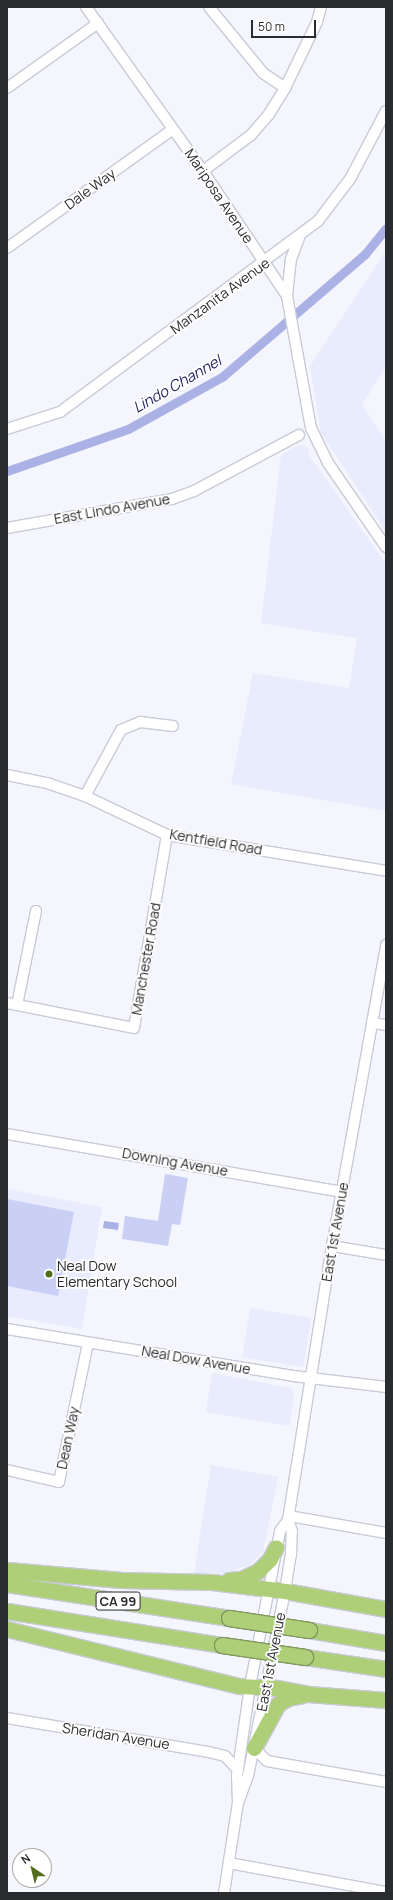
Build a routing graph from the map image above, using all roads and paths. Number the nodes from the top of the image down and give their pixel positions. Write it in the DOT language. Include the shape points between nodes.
graph roads {
  1 [pos="86,7"];
  2 [pos="209,7"];
  3 [pos="321,7"];
  4 [pos="98,23"];
  5 [pos="7,88"];
  6 [pos="285,88"];
  7 [pos="386,111"];
  8 [pos="173,129"];
  9 [pos="203,171"];
  10 [pos="300,236"];
  11 [pos="7,248"];
  12 [pos="265,263"];
  13 [pos="288,296"];
  14 [pos="7,429"];
  15 [pos="299,435"];
  16 [pos="7,528"];
  17 [pos="386,547"];
  18 [pos="173,726"];
  19 [pos="7,775"];
  20 [pos="85,796"];
  21 [pos="167,835"];
  22 [pos="386,871"];
  23 [pos="36,911"];
  24 [pos="386,945"];
  25 [pos="12,1004"];
  26 [pos="372,1023"];
  27 [pos="386,1026"];
  28 [pos="7,1134"];
  29 [pos="342,1192"];
  30 [pos="332,1246"];
  31 [pos="386,1256"];
  32 [pos="7,1329"];
  33 [pos="88,1342"];
  34 [pos="311,1377"];
  35 [pos="386,1387"];
  36 [pos="7,1470"];
  37 [pos="288,1518"];
  38 [pos="386,1533"];
  39 [pos="276,1547"];
  40 [pos="7,1570"];
  41 [pos="212,1582"];
  42 [pos="7,1584"];
  43 [pos="268,1589"];
  44 [pos="285,1591"];
  45 [pos="386,1609"];
  46 [pos="7,1611"];
  47 [pos="7,1630"];
  48 [pos="386,1643"];
  49 [pos="386,1669"];
  50 [pos="250,1686"];
  51 [pos="267,1688"];
  52 [pos="308,1694"];
  53 [pos="386,1700"];
  54 [pos="7,1718"];
  55 [pos="248,1744"];
  56 [pos="225,1756"];
  57 [pos="267,1761"];
  58 [pos="250,1769"];
  59 [pos="238,1770"];
  60 [pos="386,1782"];
  61 [pos="238,1803"];
  62 [pos="229,1863"];
  63 [pos="343,1889"];
  64 [pos="386,1892"];
  65 [pos="224,1893"];
  1 -- 4 [label="street, Mariposa Avenue"];
  2 -- 6 [label="street" via="263,73"];
  3 -- 6 [label="street" via="317,22"];
  4 -- 5 [label="street"];
  4 -- 8 [label="street, Mariposa Avenue"];
  6 -- 9 [label="street" via="269,114 250,135"];
  7 -- 10 [label="street, Manzanita Avenue" via="350,179 318,221"];
  8 -- 9 [label="street, Mariposa Avenue"];
  8 -- 11 [label="street, Dale Way"];
  9 -- 12 [label="street, Mariposa Avenue"];
  10 -- 12 [label="street, Manzanita Avenue"];
  10 -- 13 [label="street" via="291,259"];
  12 -- 13 [label="street, Mariposa Avenue"];
  12 -- 14 [label="street, Manzanita Avenue" via="60,412"];
  13 -- 17 [label="street, Mariposa Avenue" via="311,428 328,463"];
  15 -- 16 [label="street, East Lindo Avenue" via="204,486 172,499"];
  18 -- 20 [label="street" via="159,722 140,722 121,730"];
  19 -- 20 [label="street, Kentfield Road" via="47,783"];
  20 -- 21 [label="street, Kentfield Road"];
  21 -- 22 [label="street, Kentfield Road"];
  21 -- 25 [label="street, Manchester Road" via="134,1028"];
  23 -- 25 [label="street"];
  24 -- 26 [label="street, East 1st Avenue"];
  26 -- 27 [label="street"];
  26 -- 29 [label="street, East 1st Avenue"];
  28 -- 29 [label="street, Downing Avenue"];
  29 -- 30 [label="street, East 1st Avenue"];
  30 -- 31 [label="street"];
  30 -- 34 [label="street, East 1st Avenue"];
  32 -- 33 [label="street, Neal Dow Avenue"];
  33 -- 34 [label="street, Neal Dow Avenue"];
  33 -- 36 [label="street, Dean Way" via="59,1482"];
  34 -- 35 [label="street, Neal Dow Avenue"];
  34 -- 37 [label="street, East 1st Avenue"];
  37 -- 38 [label="street"];
  37 -- 39 [label="street, East 1st Avenue" via="280,1531"];
  37 -- 44 [label="street, East 1st Avenue" via="292,1531"];
  39 -- 41 [label="highway" via="264,1566 250,1576"];
  39 -- 43 [label="street, East 1st Avenue"];
  40 -- 41 [label="highway" via="122,1580"];
  41 -- 43 [label="highway"];
  42 -- 48 [label="highway, CA 99, bridge"];
  43 -- 44 [label="highway"];
  43 -- 50 [label="street, East 1st Avenue"];
  44 -- 45 [label="highway"];
  44 -- 51 [label="street, East 1st Avenue"];
  46 -- 49 [label="highway, CA 99, bridge"];
  47 -- 50 [label="highway" via="239,1686"];
  50 -- 51 [label="highway"];
  50 -- 55 [label="street, East 1st Avenue"];
  51 -- 52 [label="highway"];
  51 -- 55 [label="street, East 1st Avenue"];
  52 -- 53 [label="highway"];
  52 -- 55 [label="highway" via="288,1698 278,1704"];
  54 -- 56 [label="street, Sheridan Avenue"];
  55 -- 56 [label="street"];
  55 -- 57 [label="street"];
  55 -- 58 [label="street, East 1st Avenue"];
  55 -- 59 [label="street, East 1st Avenue"];
  56 -- 59 [label="street"];
  57 -- 58 [label="street"];
  57 -- 60 [label="street"];
  58 -- 61 [label="street, East 1st Avenue"];
  59 -- 61 [label="street, East 1st Avenue"];
  61 -- 62 [label="street, East 1st Avenue"];
  62 -- 63 [label="street"];
  62 -- 65 [label="street, East 1st Avenue"];
  63 -- 64 [label="street"];
}
